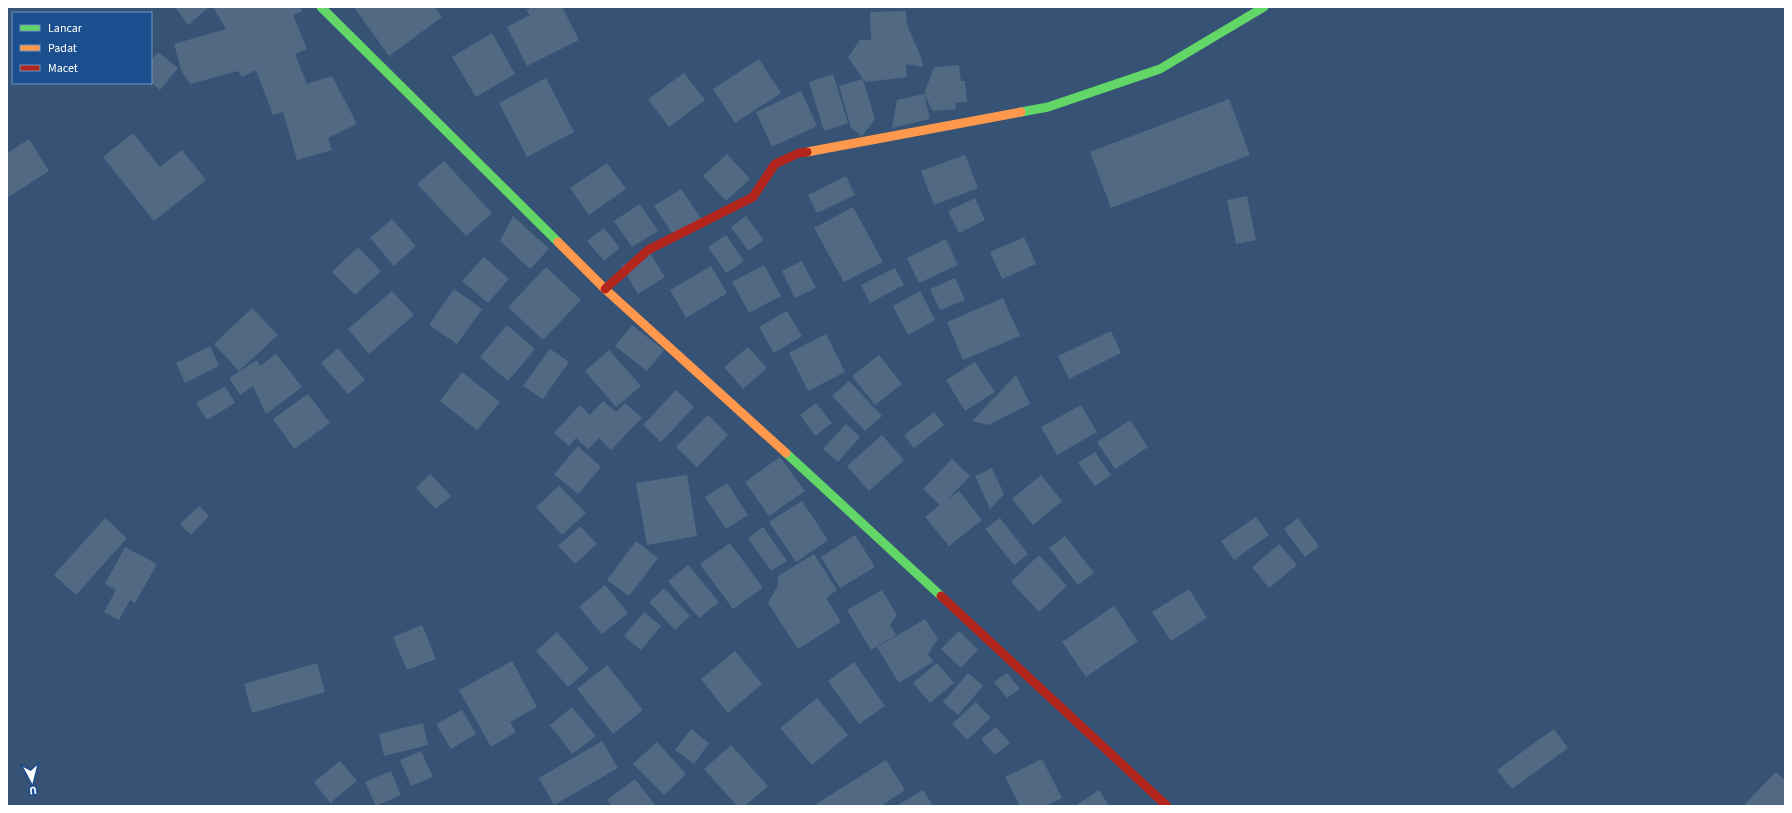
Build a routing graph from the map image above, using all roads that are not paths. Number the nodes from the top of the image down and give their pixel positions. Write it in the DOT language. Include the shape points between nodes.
graph roads {
  1 [pos="321,7"];
  2 [pos="1264,7"];
  3 [pos="605,289"];
  4 [pos="1167,806"];
  1 -- 3 [label="street"];
  2 -- 3 [label="street" via="1160,69 1048,107 799,153 775,164 753,197 648,250"];
  3 -- 4 [label="street" via="854,515"];
}
